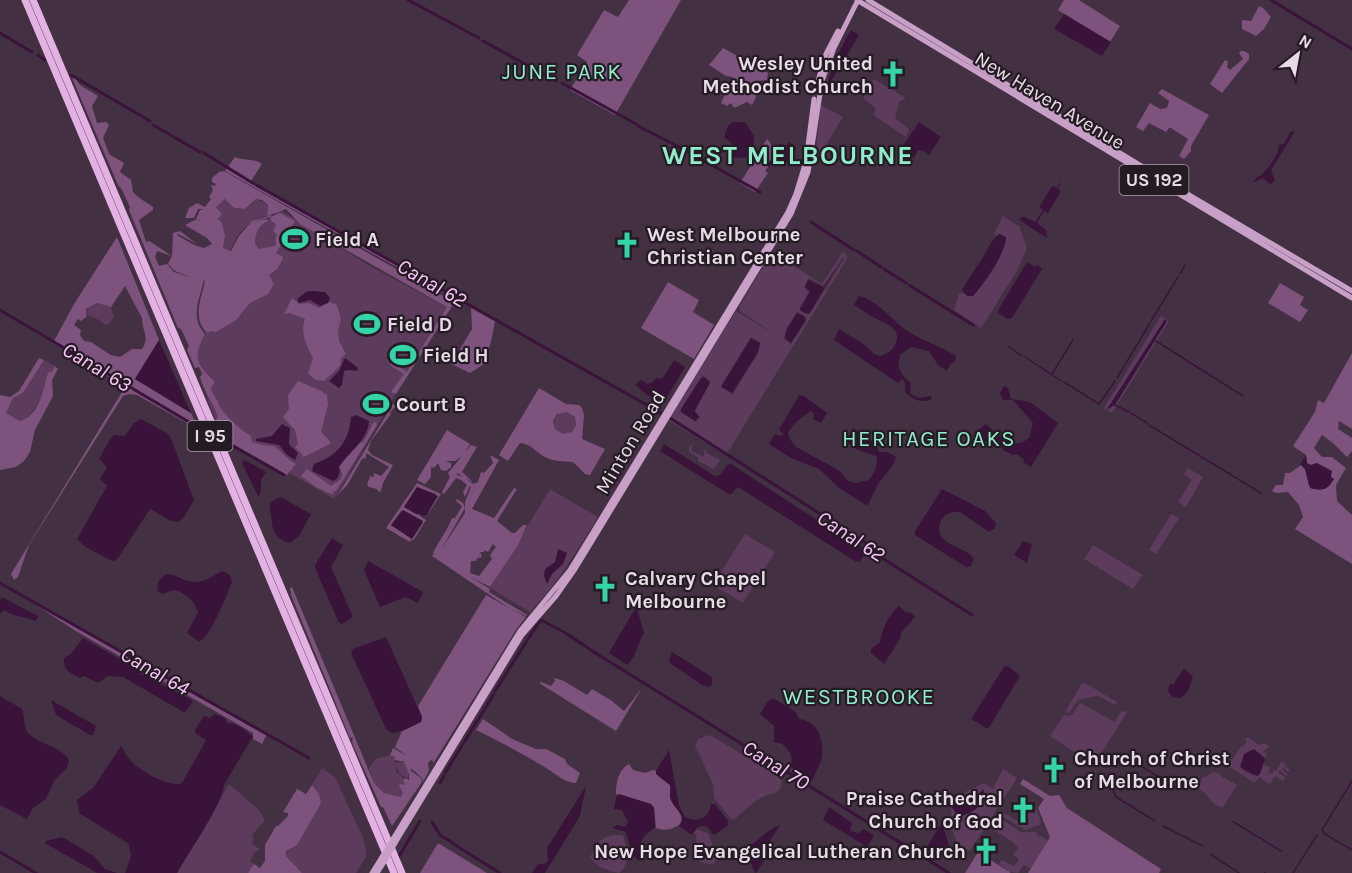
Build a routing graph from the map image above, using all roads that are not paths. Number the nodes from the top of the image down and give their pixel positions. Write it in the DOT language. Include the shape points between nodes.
graph roads {
  1 [pos="25,0"];
  2 [pos="33,0"];
  3 [pos="857,0"];
  4 [pos="868,0"];
  5 [pos="941,48"];
  6 [pos="976,69"];
  7 [pos="1049,113"];
  8 [pos="1077,130"];
  9 [pos="1119,152"];
  10 [pos="1109,153"];
  11 [pos="1126,163"];
  12 [pos="1136,163"];
  13 [pos="1220,216"];
  14 [pos="1262,240"];
  15 [pos="1352,291"];
  16 [pos="1352,298"];
  17 [pos="383,860"];
  18 [pos="372,873"];
  19 [pos="377,873"];
  20 [pos="394,873"];
  21 [pos="402,873"];
  1 -- 20 [label="highway, I 95"];
  2 -- 21 [label="highway, I 95"];
  3 -- 5 [label="main road"];
  3 -- 17 [label="main road, Minton Road, bridge" via="822,81 802,189 790,217 572,571 520,631"];
  4 -- 5 [label="main road, New Haven Avenue / US 192"];
  5 -- 6 [label="main road, New Haven Avenue / US 192"];
  5 -- 6 [label="main road, New Haven Avenue / US 192" via="968,68"];
  6 -- 7 [label="main road, New Haven Avenue / US 192"];
  6 -- 7 [label="main road, New Haven Avenue / US 192"];
  7 -- 8 [label="main road, New Haven Avenue / US 192"];
  7 -- 8 [label="main road, New Haven Avenue / US 192"];
  8 -- 9 [label="main road, New Haven Avenue / US 192"];
  8 -- 10 [label="main road, New Haven Avenue / US 192"];
  9 -- 10 [label="main road"];
  9 -- 12 [label="main road, New Haven Avenue / US 192"];
  10 -- 11 [label="main road, New Haven Avenue / US 192"];
  11 -- 12 [label="main road"];
  11 -- 13 [label="main road, New Haven Avenue / US 192"];
  12 -- 13 [label="main road, New Haven Avenue / US 192"];
  13 -- 14 [label="main road, New Haven Avenue / US 192"];
  13 -- 14 [label="main road, New Haven Avenue / US 192" via="1230,218"];
  14 -- 15 [label="main road, New Haven Avenue / US 192"];
  14 -- 16 [label="main road, New Haven Avenue / US 192"];
  17 -- 18 [label="main road, Minton Road"];
  17 -- 19 [label="main road, Minton Road"];
}
